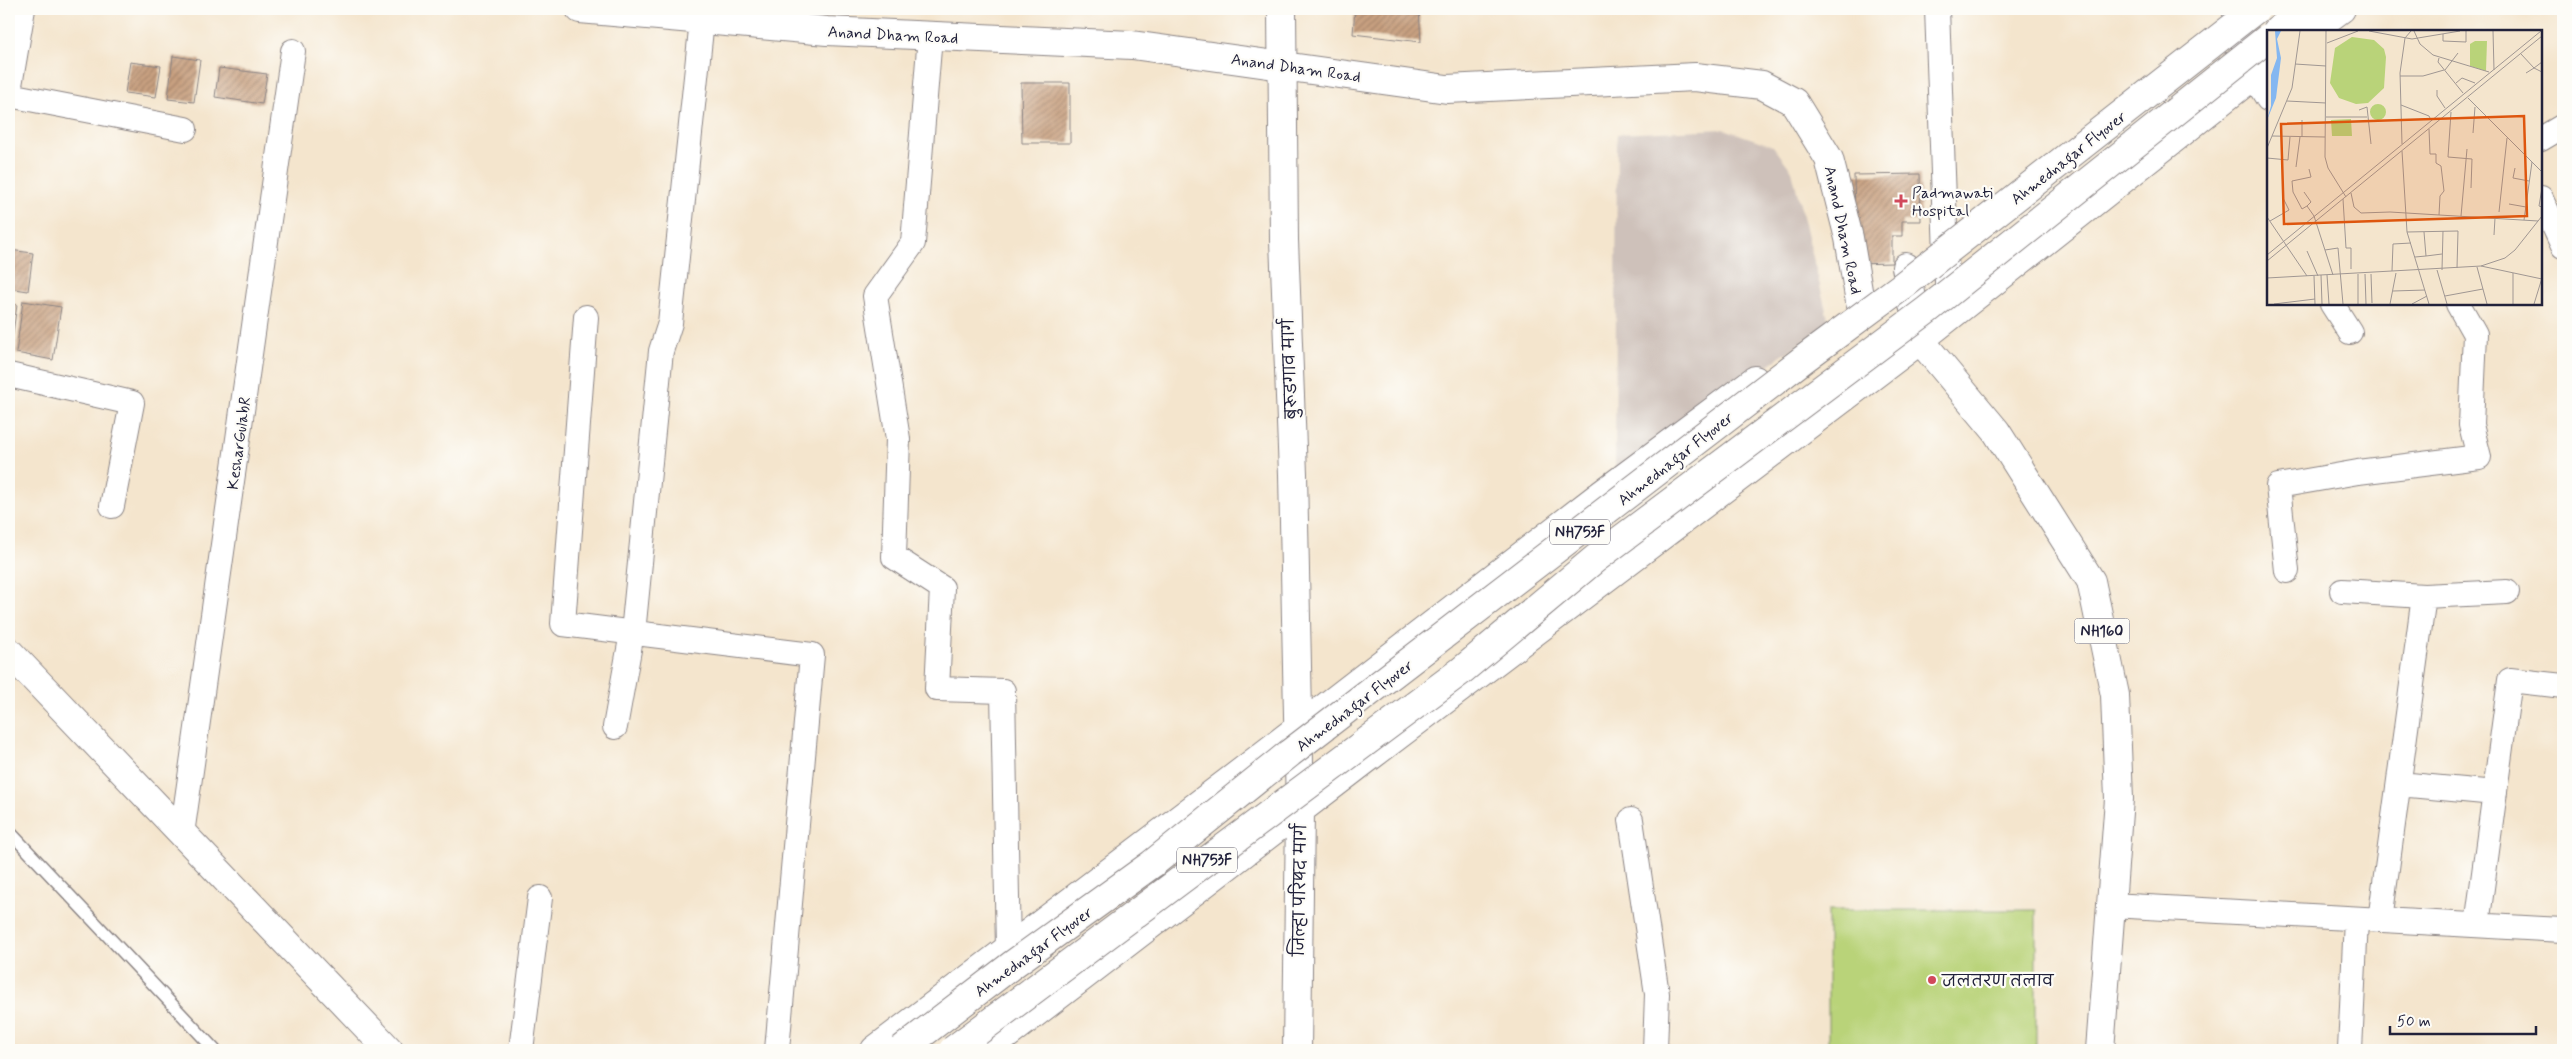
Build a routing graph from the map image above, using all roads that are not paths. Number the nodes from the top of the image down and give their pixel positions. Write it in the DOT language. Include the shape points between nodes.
graph roads {
  1 [pos="23,9"];
  2 [pos="580,9"];
  3 [pos="1282,9"];
  4 [pos="1937,9"];
  5 [pos="2240,9"];
  6 [pos="2306,9"];
  7 [pos="2341,9"];
  8 [pos="702,20"];
  9 [pos="2278,30"];
  10 [pos="2312,30"];
  11 [pos="930,36"];
  12 [pos="2267,39"];
  13 [pos="293,52"];
  14 [pos="1283,65"];
  15 [pos="2261,70"];
  16 [pos="9,91"];
  17 [pos="9,95"];
  18 [pos="2267,95"];
  19 [pos="2563,126"];
  20 [pos="184,129"];
  21 [pos="2542,138"];
  22 [pos="2542,200"];
  23 [pos="1943,240"];
  24 [pos="2563,246"];
  25 [pos="1906,267"];
  26 [pos="1860,302"];
  27 [pos="2333,305"];
  28 [pos="2459,305"];
  29 [pos="1948,316"];
  30 [pos="586,317"];
  31 [pos="2350,332"];
  32 [pos="1920,340"];
  33 [pos="9,375"];
  34 [pos="112,506"];
  35 [pos="2287,571"];
  36 [pos="2342,591"];
  37 [pos="2507,592"];
  38 [pos="2424,596"];
  39 [pos="633,633"];
  40 [pos="9,652"];
  41 [pos="2563,686"];
  42 [pos="615,727"];
  43 [pos="1298,729"];
  44 [pos="2399,784"];
  45 [pos="2495,793"];
  46 [pos="1300,811"];
  47 [pos="1631,820"];
  48 [pos="9,831"];
  49 [pos="182,834"];
  50 [pos="540,898"];
  51 [pos="2111,905"];
  52 [pos="2356,919"];
  53 [pos="2380,920"];
  54 [pos="2477,925"];
  55 [pos="2563,930"];
  56 [pos="1008,948"];
  57 [pos="215,1050"];
  58 [pos="389,1050"];
  59 [pos="521,1050"];
  60 [pos="777,1050"];
  61 [pos="875,1050"];
  62 [pos="901,1050"];
  63 [pos="953,1050"];
  64 [pos="987,1050"];
  65 [pos="1297,1050"];
  66 [pos="1655,1050"];
  67 [pos="2100,1050"];
  68 [pos="2350,1050"];
  1 -- 16 [label="street"];
  2 -- 8 [label="main road, Anand Dham Road"];
  3 -- 14 [label="main road, बुरूडगाव मार्ग"];
  4 -- 23 [label="street"];
  5 -- 15 [label="street"];
  5 -- 23 [label="main road"];
  5 -- 62 [label="main road, Ahmednagar Flyover / NH753F, bridge" via="1902,287 1290,753 1152,864"];
  6 -- 9 [label="main road"];
  7 -- 10 [label="main road"];
  8 -- 11 [label="main road, Anand Dham Road"];
  8 -- 39 [label="street" via="670,323 661,351"];
  11 -- 14 [label="main road, Anand Dham Road" via="1132,45"];
  11 -- 56 [label="street" via="913,243 875,296 898,439 894,557 942,588 937,689 1003,692"];
  12 -- 63 [label="main road, Ahmednagar Flyover / NH753F, bridge" via="1927,310 1595,559 1461,671"];
  13 -- 49 [label="street, KesharGulabR"];
  14 -- 26 [label="main road, Anand Dham Road" via="1446,90 1695,76 1762,85 1794,102 1829,159 1850,238"];
  14 -- 43 [label="main road, बुरूडगाव मार्ग" via="1284,240"];
  15 -- 18 [label="street"];
  15 -- 29 [label="main road"];
  17 -- 20 [label="street"];
  19 -- 21 [label="street"];
  22 -- 24 [label="street"];
  23 -- 25 [label="main road"];
  23 -- 29 [label="street"];
  25 -- 26 [label="main road"];
  25 -- 32 [label="main road, NH160"];
  26 -- 43 [label="main road" via="1598,497"];
  27 -- 31 [label="street"];
  28 -- 35 [label="street" via="2475,334 2471,425 2479,457 2278,486"];
  29 -- 32 [label="main road"];
  30 -- 39 [label="street" via="562,624"];
  32 -- 46 [label="main road"];
  32 -- 51 [label="main road, NH160" via="1996,431 2091,581 2115,695 2119,799"];
  33 -- 34 [label="street" via="132,402"];
  36 -- 38 [label="street"];
  37 -- 38 [label="street"];
  38 -- 44 [label="street"];
  39 -- 42 [label="street"];
  39 -- 60 [label="street" via="812,655"];
  40 -- 49 [label="main road"];
  41 -- 45 [label="street" via="2510,680"];
  43 -- 46 [label="main road, जिल्हा परिषद मार्ग"];
  43 -- 56 [label="main road"];
  44 -- 45 [label="street"];
  44 -- 53 [label="street"];
  45 -- 54 [label="street"];
  46 -- 64 [label="main road"];
  46 -- 65 [label="main road, जिल्हा परिषद मार्ग"];
  47 -- 66 [label="street" via="1657,994"];
  48 -- 57 [label="lane"];
  49 -- 58 [label="main road"];
  50 -- 59 [label="street"];
  51 -- 52 [label="street"];
  51 -- 67 [label="main road, NH160"];
  52 -- 53 [label="street"];
  52 -- 68 [label="street"];
  53 -- 54 [label="street"];
  54 -- 55 [label="street"];
  56 -- 61 [label="main road"];
}
